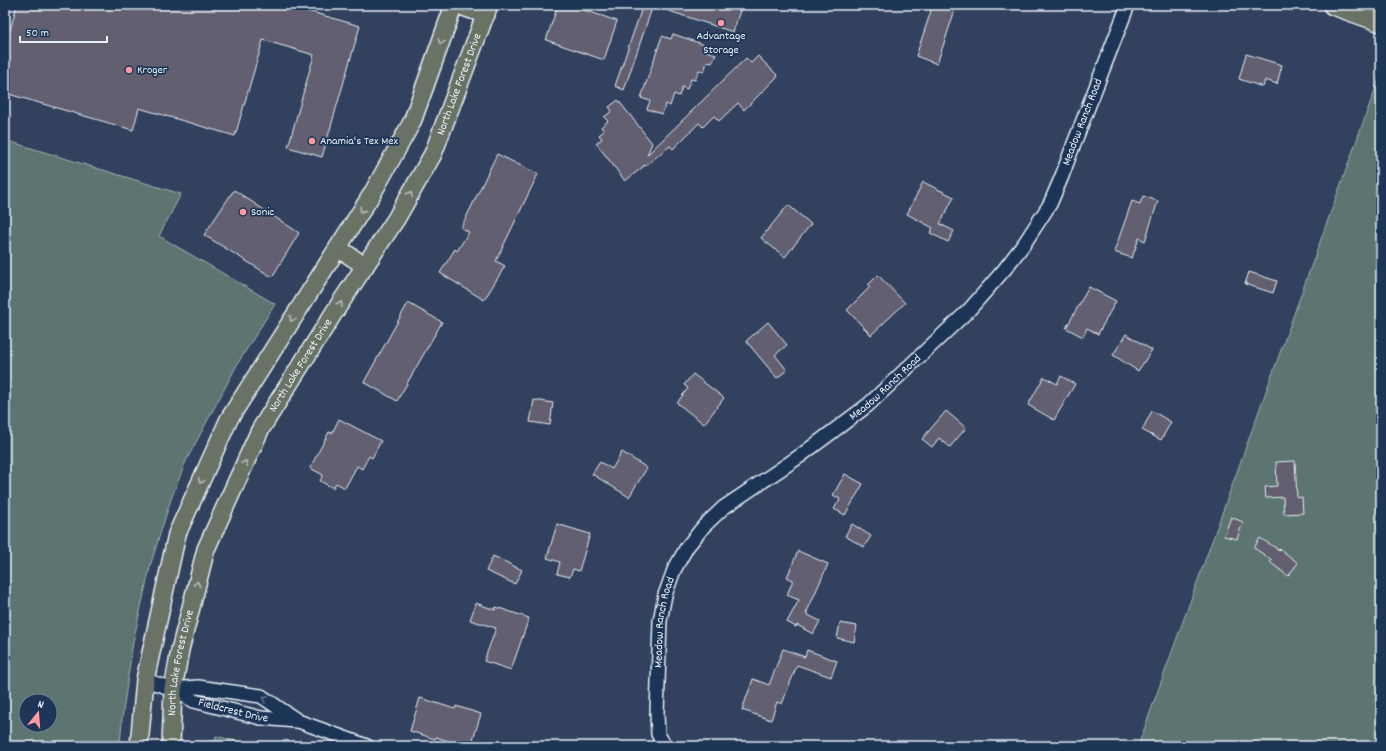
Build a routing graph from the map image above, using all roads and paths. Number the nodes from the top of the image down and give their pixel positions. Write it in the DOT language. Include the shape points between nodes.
graph roads {
  1 [pos="454,5"];
  2 [pos="458,5"];
  3 [pos="1128,5"];
  4 [pos="1333,5"];
  5 [pos="488,10"];
  6 [pos="1381,22"];
  7 [pos="338,248"];
  8 [pos="365,266"];
  9 [pos="144,680"];
  10 [pos="173,689"];
  11 [pos="298,721"];
  12 [pos="139,746"];
  13 [pos="171,746"];
  14 [pos="366,746"];
  15 [pos="665,746"];
  1 -- 7 [label="main road, one-way" via="412,122"];
  2 -- 5 [label="main road"];
  3 -- 15 [label="street, Meadow Ranch Road" via="1050,204 1004,270 969,310 868,405 800,456 723,508 687,547 667,589 660,621 657,714 658,734"];
  4 -- 6 [label="highway"];
  8 -- 5 [label="main road, North Lake Forest Drive, one-way" via="396,219 433,154"];
  7 -- 8 [label="main road"];
  7 -- 9 [label="main road, one-way" via="229,418 178,534"];
  10 -- 8 [label="main road, North Lake Forest Drive, one-way" via="180,650 206,549 260,430"];
  9 -- 10 [label="street, Fieldcrest Drive"];
  9 -- 12 [label="main road"];
  10 -- 11 [label="street, Fieldcrest Drive" via="194,701 261,718"];
  11 -- 10 [label="street, Fieldcrest Drive, one-way" via="261,696 198,687"];
  10 -- 13 [label="main road, North Lake Forest Drive"];
  11 -- 14 [label="street, Fieldcrest Drive"];
}
